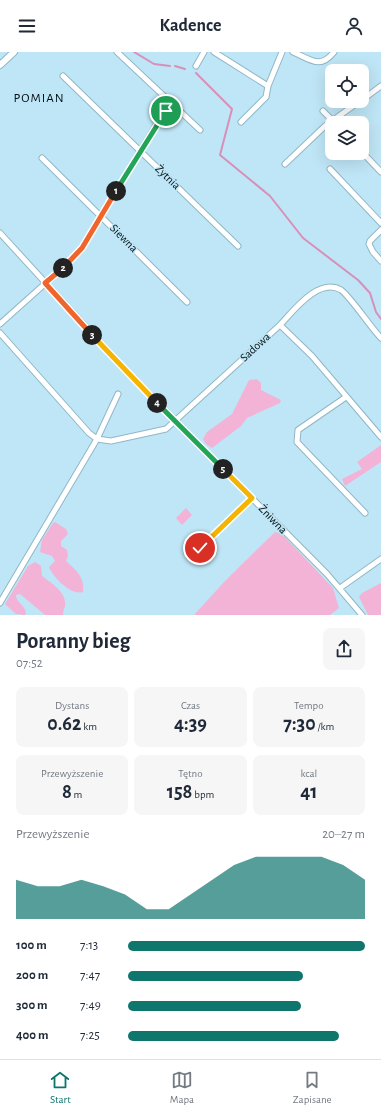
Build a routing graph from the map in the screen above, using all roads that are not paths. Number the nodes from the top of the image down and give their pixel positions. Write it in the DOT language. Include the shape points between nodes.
graph roads {
  1 [pos="14,52"];
  2 [pos="117,52"];
  3 [pos="204,52"];
  4 [pos="214,52"];
  5 [pos="282,52"];
  6 [pos="293,52"];
  7 [pos="334,52"];
  8 [pos="0,65"];
  9 [pos="196,66"];
  10 [pos="63,76"];
  11 [pos="268,86"];
  12 [pos="381,86"];
  13 [pos="369,94"];
  14 [pos="170,102"];
  15 [pos="351,108"];
  16 [pos="323,111"];
  17 [pos="328,116"];
  18 [pos="341,116"];
  19 [pos="241,122"];
  20 [pos="200,130"];
  21 [pos="325,130"];
  22 [pos="141,151"];
  23 [pos="42,158"];
  24 [pos="369,159"];
  25 [pos="286,164"];
  26 [pos="330,169"];
  27 [pos="381,171"];
  28 [pos="101,215"];
  29 [pos="381,223"];
  30 [pos="381,230"];
  31 [pos="0,233"];
  32 [pos="238,246"];
  33 [pos="381,261"];
  34 [pos="45,283"];
  35 [pos="187,302"];
  36 [pos="0,324"];
  37 [pos="280,325"];
  38 [pos="0,333"];
  39 [pos="381,338"];
  40 [pos="118,394"];
  41 [pos="346,397"];
  42 [pos="175,422"];
  43 [pos="381,437"];
  44 [pos="97,439"];
  45 [pos="252,498"];
  46 [pos="365,513"];
  47 [pos="200,548"];
  48 [pos="381,558"];
  49 [pos="340,588"];
  50 [pos="0,603"];
  51 [pos="362,615"];
  1 -- 8 [label="street"];
  2 -- 14 [label="street"];
  3 -- 9 [label="street"];
  4 -- 11 [label="street"];
  5 -- 11 [label="street"];
  6 -- 7 [label="street" via="319,62 326,60"];
  10 -- 22 [label="street, Żytnia"];
  11 -- 19 [label="street" via="268,94 264,100"];
  12 -- 13 [label="street"];
  14 -- 20 [label="street"];
  14 -- 22 [label="street"];
  15 -- 18 [label="street"];
  16 -- 17 [label="street"];
  21 -- 25 [label="street"];
  22 -- 28 [label="street"];
  22 -- 32 [label="street, Żytnia"];
  23 -- 28 [label="street, Siewna"];
  24 -- 27 [label="street"];
  26 -- 29 [label="street"];
  28 -- 34 [label="street" via="75,257"];
  28 -- 35 [label="street, Siewna"];
  30 -- 33 [label="street" via="370,241 370,249"];
  31 -- 34 [label="street, Żniwna"];
  34 -- 36 [label="street"];
  34 -- 42 [label="street, Żniwna"];
  37 -- 39 [label="street, Sadowa" via="296,308 321,289 330,286 341,290"];
  37 -- 41 [label="street" via="312,356"];
  37 -- 42 [label="street, Sadowa"];
  38 -- 44 [label="street"];
  40 -- 44 [label="street"];
  41 -- 43 [label="street"];
  41 -- 46 [label="street" via="298,430 297,442"];
  42 -- 44 [label="street, Sadowa" via="163,430 111,441"];
  42 -- 45 [label="street, Żniwna"];
  44 -- 50 [label="street"];
  45 -- 47 [label="street"];
  45 -- 49 [label="street, Żniwna"];
  48 -- 49 [label="street"];
  49 -- 51 [label="street, Żniwna"];
}
